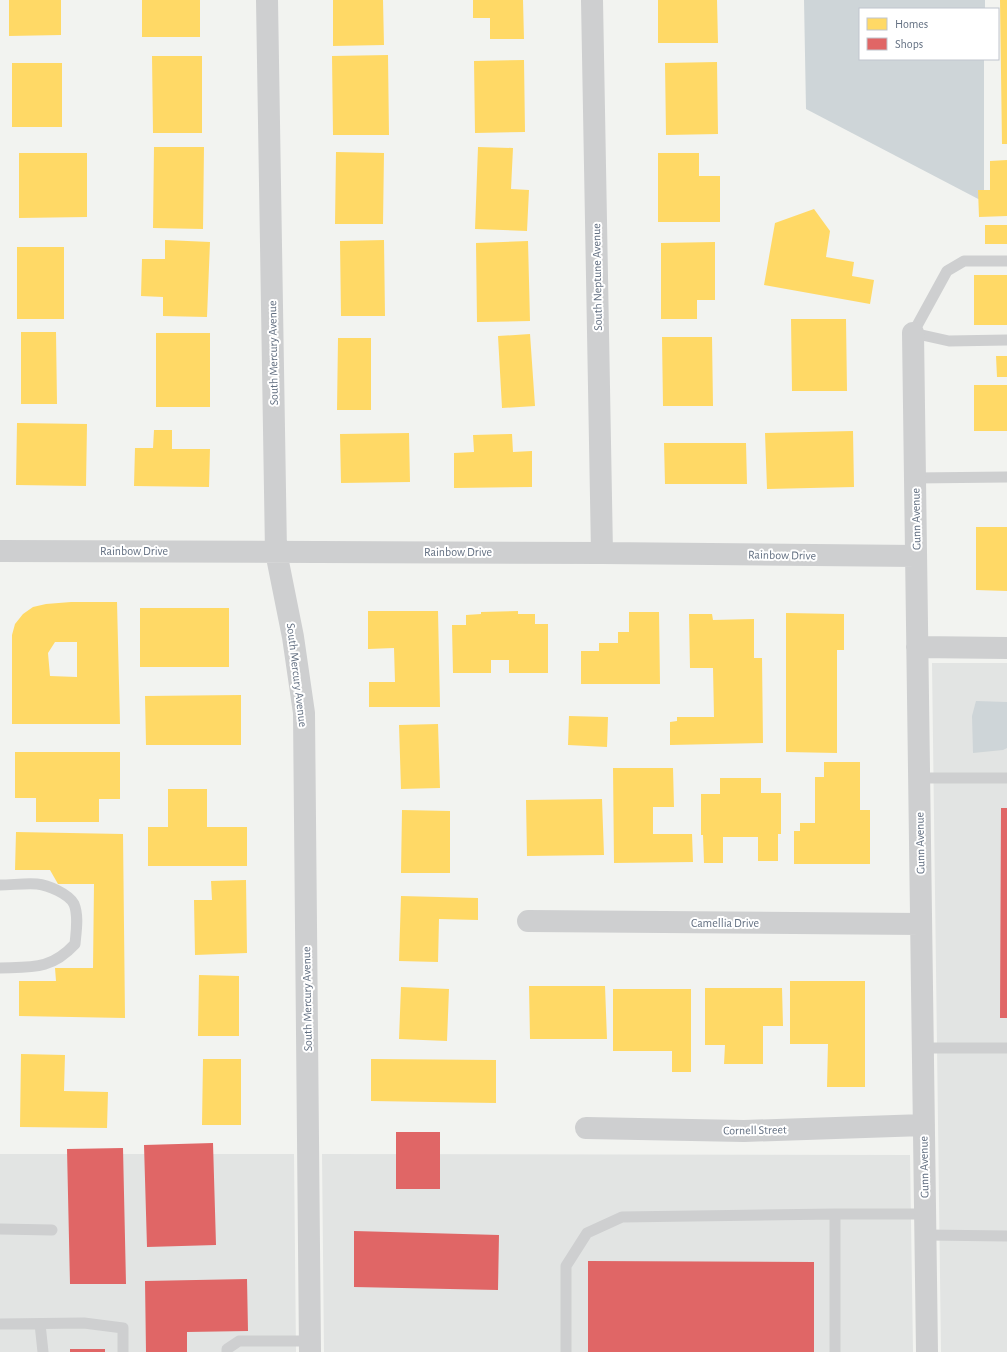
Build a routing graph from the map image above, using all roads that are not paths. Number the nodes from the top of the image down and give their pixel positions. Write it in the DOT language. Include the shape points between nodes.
graph roads {
  1 [pos="266,0"];
  2 [pos="592,0"];
  3 [pos="1007,261"];
  4 [pos="913,333"];
  5 [pos="1007,340"];
  6 [pos="1007,477"];
  7 [pos="915,478"];
  8 [pos="0,551"];
  9 [pos="276,552"];
  10 [pos="602,553"];
  11 [pos="916,556"];
  12 [pos="917,647"];
  13 [pos="1007,648"];
  14 [pos="920,778"];
  15 [pos="1007,778"];
  16 [pos="0,885"];
  17 [pos="528,921"];
  18 [pos="921,924"];
  19 [pos="0,968"];
  20 [pos="923,1048"];
  21 [pos="1007,1048"];
  22 [pos="924,1124"];
  23 [pos="586,1128"];
  24 [pos="835,1214"];
  25 [pos="925,1224"];
  26 [pos="0,1229"];
  27 [pos="52,1230"];
  28 [pos="1007,1236"];
  29 [pos="0,1324"];
  30 [pos="40,1324"];
  31 [pos="310,1347"];
  32 [pos="43,1352"];
  33 [pos="123,1352"];
  34 [pos="227,1352"];
  35 [pos="566,1352"];
  36 [pos="835,1352"];
  37 [pos="927,1352"];
  1 -- 9 [label="street, South Mercury Avenue"];
  2 -- 10 [label="street, South Neptune Avenue"];
  3 -- 4 [label="lane" via="964,261 947,271"];
  4 -- 5 [label="lane" via="949,340"];
  4 -- 7 [label="street, Gunn Avenue"];
  6 -- 7 [label="lane"];
  7 -- 11 [label="street, Gunn Avenue"];
  8 -- 9 [label="street, Rainbow Drive"];
  9 -- 10 [label="street, Rainbow Drive"];
  9 -- 31 [label="street, South Mercury Avenue" via="293,637 304,713"];
  10 -- 11 [label="street, Rainbow Drive"];
  11 -- 12 [label="street, Gunn Avenue"];
  12 -- 13 [label="street"];
  12 -- 14 [label="street, Gunn Avenue"];
  14 -- 15 [label="lane"];
  14 -- 18 [label="street, Gunn Avenue"];
  16 -- 19 [label="lane" via="38,884 49,888 68,896 74,904 76,913 75,944 61,957 38,966"];
  17 -- 18 [label="street, Camellia Drive"];
  18 -- 20 [label="street, Gunn Avenue"];
  20 -- 21 [label="lane"];
  20 -- 22 [label="street, Gunn Avenue"];
  22 -- 23 [label="street, Cornell Street" via="744,1131"];
  22 -- 25 [label="street, Gunn Avenue"];
  24 -- 25 [label="lane"];
  24 -- 35 [label="lane" via="622,1217 587,1233 566,1266"];
  24 -- 36 [label="lane"];
  25 -- 28 [label="lane"];
  25 -- 37 [label="street, Gunn Avenue"];
  26 -- 27 [label="lane"];
  29 -- 30 [label="lane"];
  30 -- 32 [label="lane"];
  30 -- 33 [label="lane" via="84,1323 124,1328"];
  31 -- 34 [label="lane" via="239,1342"];
}
